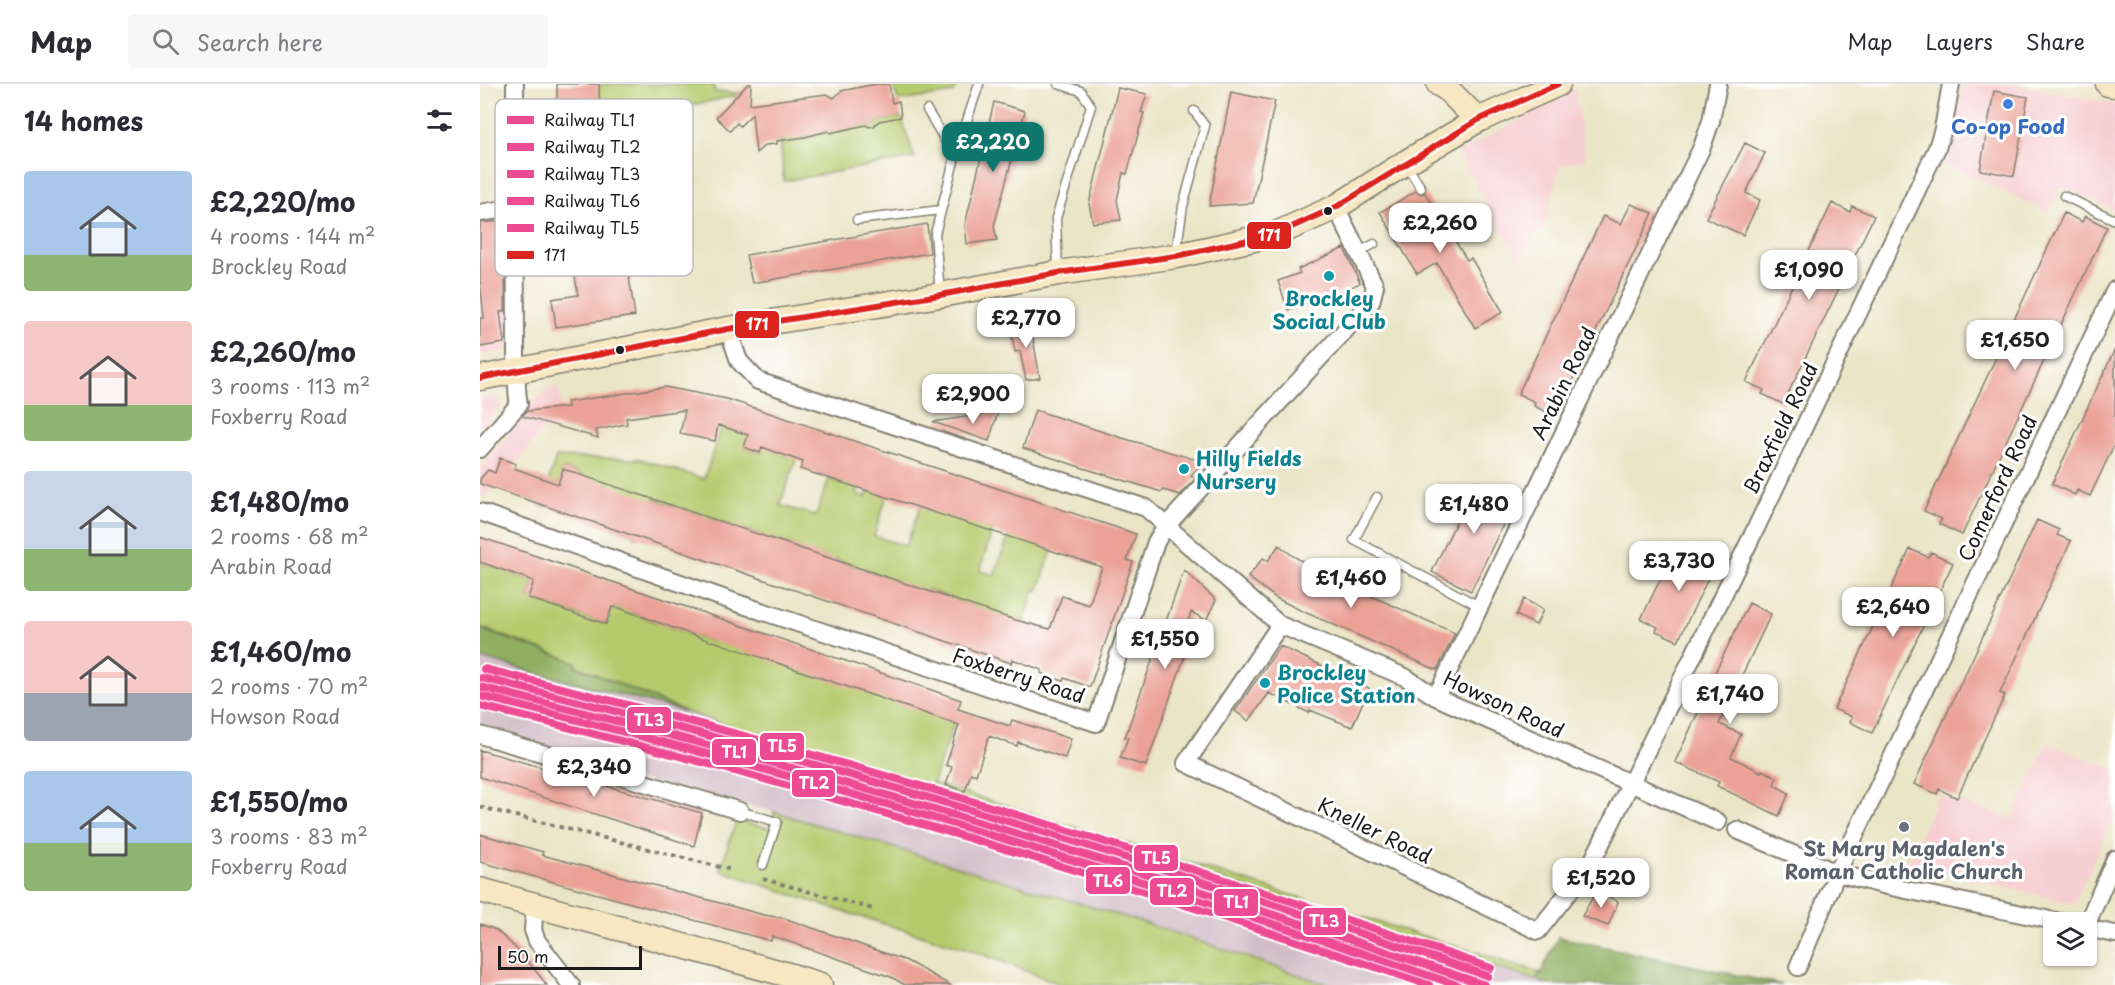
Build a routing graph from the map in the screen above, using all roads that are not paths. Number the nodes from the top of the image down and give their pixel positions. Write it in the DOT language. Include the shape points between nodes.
graph roads {
  1 [pos="515,84"];
  2 [pos="979,84"];
  3 [pos="1058,84"];
  4 [pos="1439,84"];
  5 [pos="1558,84"];
  6 [pos="1718,84"];
  7 [pos="1951,84"];
  8 [pos="2108,84"];
  9 [pos="2115,85"];
  10 [pos="515,99"];
  11 [pos="927,110"];
  12 [pos="1194,111"];
  13 [pos="1478,120"];
  14 [pos="955,157"];
  15 [pos="1405,163"];
  16 [pos="1422,188"];
  17 [pos="2064,196"];
  18 [pos="1336,207"];
  19 [pos="495,210"];
  20 [pos="941,210"];
  21 [pos="480,213"];
  22 [pos="857,220"];
  23 [pos="2115,220"];
  24 [pos="1176,256"];
  25 [pos="1058,273"];
  26 [pos="516,276"];
  27 [pos="2115,290"];
  28 [pos="940,295"];
  29 [pos="728,329"];
  30 [pos="518,372"];
  31 [pos="480,378"];
  32 [pos="480,449"];
  33 [pos="1377,497"];
  34 [pos="480,512"];
  35 [pos="1165,527"];
  36 [pos="1479,606"];
  37 [pos="1280,625"];
  38 [pos="1436,697"];
  39 [pos="480,735"];
  40 [pos="1630,784"];
  41 [pos="740,811"];
  42 [pos="1718,822"];
  43 [pos="1737,830"];
  44 [pos="2115,859"];
  45 [pos="763,865"];
  46 [pos="1838,873"];
  47 [pos="480,890"];
  48 [pos="535,906"];
  49 [pos="2092,912"];
  50 [pos="2043,918"];
  51 [pos="2097,930"];
  52 [pos="2115,934"];
  53 [pos="1798,967"];
  54 [pos="572,985"];
  55 [pos="819,985"];
  1 -- 10 [label="street"];
  2 -- 14 [label="lane"];
  3 -- 25 [label="lane" via="1081,91 1091,106 1056,218"];
  4 -- 13 [label="main road"];
  5 -- 13 [label="main road"];
  6 -- 36 [label="street, Arabin Road" via="1702,147"];
  7 -- 40 [label="street, Braxfield Road" via="1937,148"];
  8 -- 9 [label="main road"];
  11 -- 14 [label="lane"];
  12 -- 24 [label="lane" via="1205,126 1183,206"];
  13 -- 15 [label="main road"];
  14 -- 20 [label="lane"];
  15 -- 16 [label="lane"];
  15 -- 18 [label="main road"];
  17 -- 23 [label="lane"];
  18 -- 24 [label="main road" via="1275,234"];
  18 -- 35 [label="street, Foxberry Road" via="1366,248 1375,286 1371,302"];
  19 -- 21 [label="street"];
  20 -- 22 [label="lane"];
  20 -- 28 [label="lane" via="934,234"];
  24 -- 25 [label="main road"];
  25 -- 28 [label="main road"];
  26 -- 30 [label="street"];
  27 -- 46 [label="street, Comerford Road"];
  28 -- 29 [label="main road"];
  29 -- 30 [label="main road"];
  29 -- 35 [label="street, Howson Road" via="739,361 758,381 1146,508"];
  30 -- 31 [label="main road"];
  30 -- 32 [label="street" via="515,389 519,404"];
  33 -- 36 [label="lane" via="1354,540"];
  34 -- 35 [label="street, Foxberry Road" via="1096,723 1156,542"];
  35 -- 37 [label="street, Howson Road"];
  36 -- 38 [label="street, Arabin Road"];
  37 -- 38 [label="street, Howson Road" via="1405,677"];
  37 -- 40 [label="street, Kneller Road" via="1186,763 1538,931 1590,864"];
  38 -- 40 [label="street, Howson Road"];
  39 -- 41 [label="street"];
  40 -- 42 [label="street, Howson Road"];
  41 -- 45 [label="lane" via="777,822"];
  42 -- 43 [label="lane"];
  43 -- 46 [label="street"];
  44 -- 49 [label="street"];
  46 -- 50 [label="street"];
  46 -- 53 [label="street, Comerford Road"];
  47 -- 48 [label="main road"];
  48 -- 54 [label="street" via="533,930 537,941"];
  48 -- 55 [label="main road"];
  51 -- 52 [label="street"];
}
